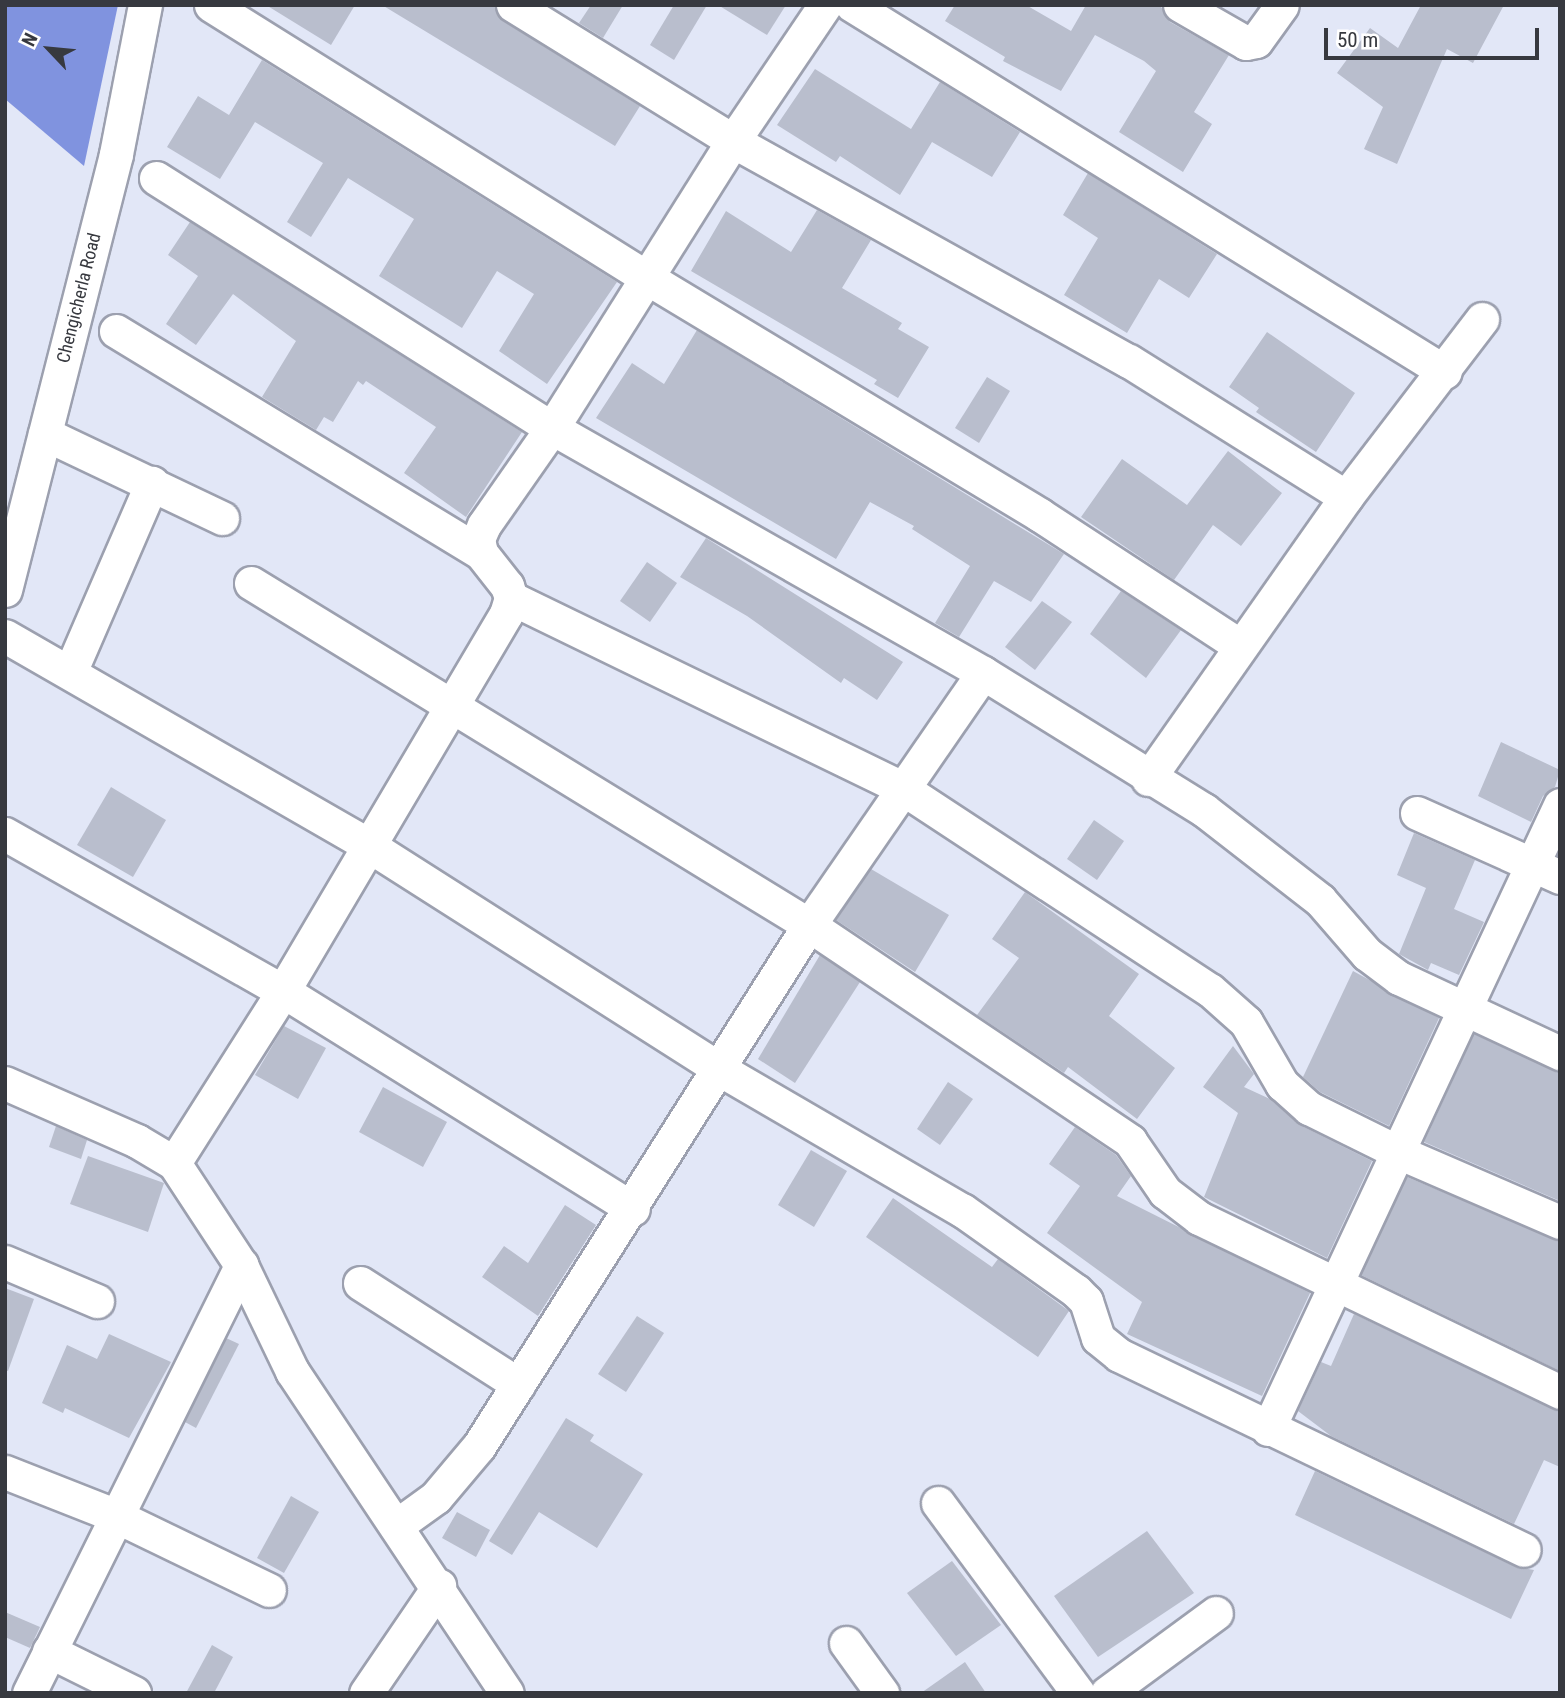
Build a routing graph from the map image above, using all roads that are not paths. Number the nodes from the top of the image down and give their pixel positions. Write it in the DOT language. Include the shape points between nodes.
graph roads {
  1 [pos="145,5"];
  2 [pos="211,5"];
  3 [pos="513,5"];
  4 [pos="825,5"];
  5 [pos="852,5"];
  6 [pos="1180,5"];
  7 [pos="1282,5"];
  8 [pos="733,141"];
  9 [pos="156,178"];
  10 [pos="649,279"];
  11 [pos="1482,320"];
  12 [pos="116,331"];
  13 [pos="1445,372"];
  14 [pos="552,428"];
  15 [pos="44,434"];
  16 [pos="152,483"];
  17 [pos="1346,497"];
  18 [pos="222,518"];
  19 [pos="481,553"];
  20 [pos="251,583"];
  21 [pos="5,590"];
  22 [pos="511,598"];
  23 [pos="5,636"];
  24 [pos="1239,645"];
  25 [pos="71,670"];
  26 [pos="983,674"];
  27 [pos="455,705"];
  28 [pos="1148,779"];
  29 [pos="902,788"];
  30 [pos="1560,805"];
  31 [pos="1417,813"];
  32 [pos="5,834"];
  33 [pos="368,845"];
  34 [pos="1546,871"];
  35 [pos="809,925"];
  36 [pos="284,991"];
  37 [pos="1463,1010"];
  38 [pos="1560,1054"];
  39 [pos="721,1070"];
  40 [pos="5,1083"];
  41 [pos="1398,1152"];
  42 [pos="174,1163"];
  43 [pos="633,1209"];
  44 [pos="1560,1222"];
  45 [pos="5,1262"];
  46 [pos="241,1265"];
  47 [pos="360,1283"];
  48 [pos="1336,1286"];
  49 [pos="97,1301"];
  50 [pos="518,1384"];
  51 [pos="1560,1392"];
  52 [pos="1268,1429"];
  53 [pos="5,1472"];
  54 [pos="938,1503"];
  55 [pos="114,1515"];
  56 [pos="396,1526"];
  57 [pos="1524,1550"];
  58 [pos="439,1586"];
  59 [pos="269,1591"];
  60 [pos="1216,1613"];
  61 [pos="846,1643"];
  62 [pos="49,1651"];
  63 [pos="29,1693"];
  64 [pos="134,1693"];
  65 [pos="366,1693"];
  66 [pos="507,1693"];
  67 [pos="882,1693"];
  68 [pos="1078,1693"];
  69 [pos="1107,1693"];
  1 -- 15 [label="street, Chengicherla Road" via="116,154"];
  2 -- 10 [label="street"];
  3 -- 8 [label="street"];
  4 -- 8 [label="street"];
  5 -- 13 [label="street"];
  6 -- 7 [label="street" via="1246,43 1256,41"];
  8 -- 10 [label="street"];
  8 -- 17 [label="street" via="1129,361"];
  9 -- 14 [label="street"];
  10 -- 14 [label="street"];
  10 -- 24 [label="street" via="1040,516"];
  11 -- 13 [label="street"];
  12 -- 19 [label="street"];
  13 -- 17 [label="street"];
  14 -- 19 [label="street" via="484,525 478,539"];
  14 -- 26 [label="street"];
  15 -- 16 [label="street"];
  15 -- 21 [label="street, Chengicherla Road"];
  16 -- 18 [label="street"];
  16 -- 25 [label="street"];
  17 -- 24 [label="street"];
  19 -- 22 [label="street"];
  20 -- 27 [label="street"];
  22 -- 27 [label="street"];
  22 -- 29 [label="street"];
  23 -- 25 [label="street"];
  24 -- 28 [label="street"];
  25 -- 33 [label="street"];
  26 -- 28 [label="street"];
  26 -- 29 [label="street"];
  27 -- 33 [label="street"];
  27 -- 35 [label="street"];
  28 -- 37 [label="street" via="1204,810 1288,874 1347,926 1367,954 1399,978"];
  29 -- 35 [label="street"];
  29 -- 41 [label="street" via="1210,990 1246,1022 1282,1084 1309,1108"];
  30 -- 34 [label="street"];
  31 -- 34 [label="street"];
  32 -- 36 [label="street"];
  33 -- 36 [label="street"];
  33 -- 39 [label="street"];
  34 -- 37 [label="street"];
  35 -- 39 [label="street"];
  35 -- 48 [label="street" via="1130,1141 1166,1192 1199,1218"];
  36 -- 42 [label="street"];
  36 -- 43 [label="street"];
  37 -- 38 [label="street"];
  37 -- 41 [label="street"];
  39 -- 43 [label="street"];
  39 -- 52 [label="street" via="962,1210 1076,1291 1086,1301 1098,1338 1107,1348"];
  40 -- 42 [label="street" via="137,1141"];
  41 -- 44 [label="street"];
  41 -- 48 [label="street"];
  42 -- 46 [label="street"];
  43 -- 50 [label="street"];
  45 -- 49 [label="street"];
  46 -- 55 [label="street"];
  46 -- 56 [label="street" via="292,1371"];
  47 -- 50 [label="street"];
  48 -- 51 [label="street"];
  48 -- 52 [label="street"];
  50 -- 56 [label="street" via="479,1446 436,1497"];
  52 -- 57 [label="street"];
  53 -- 55 [label="street"];
  54 -- 68 [label="street"];
  55 -- 59 [label="street"];
  55 -- 62 [label="street"];
  56 -- 58 [label="street"];
  58 -- 65 [label="street"];
  58 -- 66 [label="street"];
  60 -- 69 [label="street"];
  61 -- 67 [label="street"];
  62 -- 63 [label="street"];
  62 -- 64 [label="street"];
}
